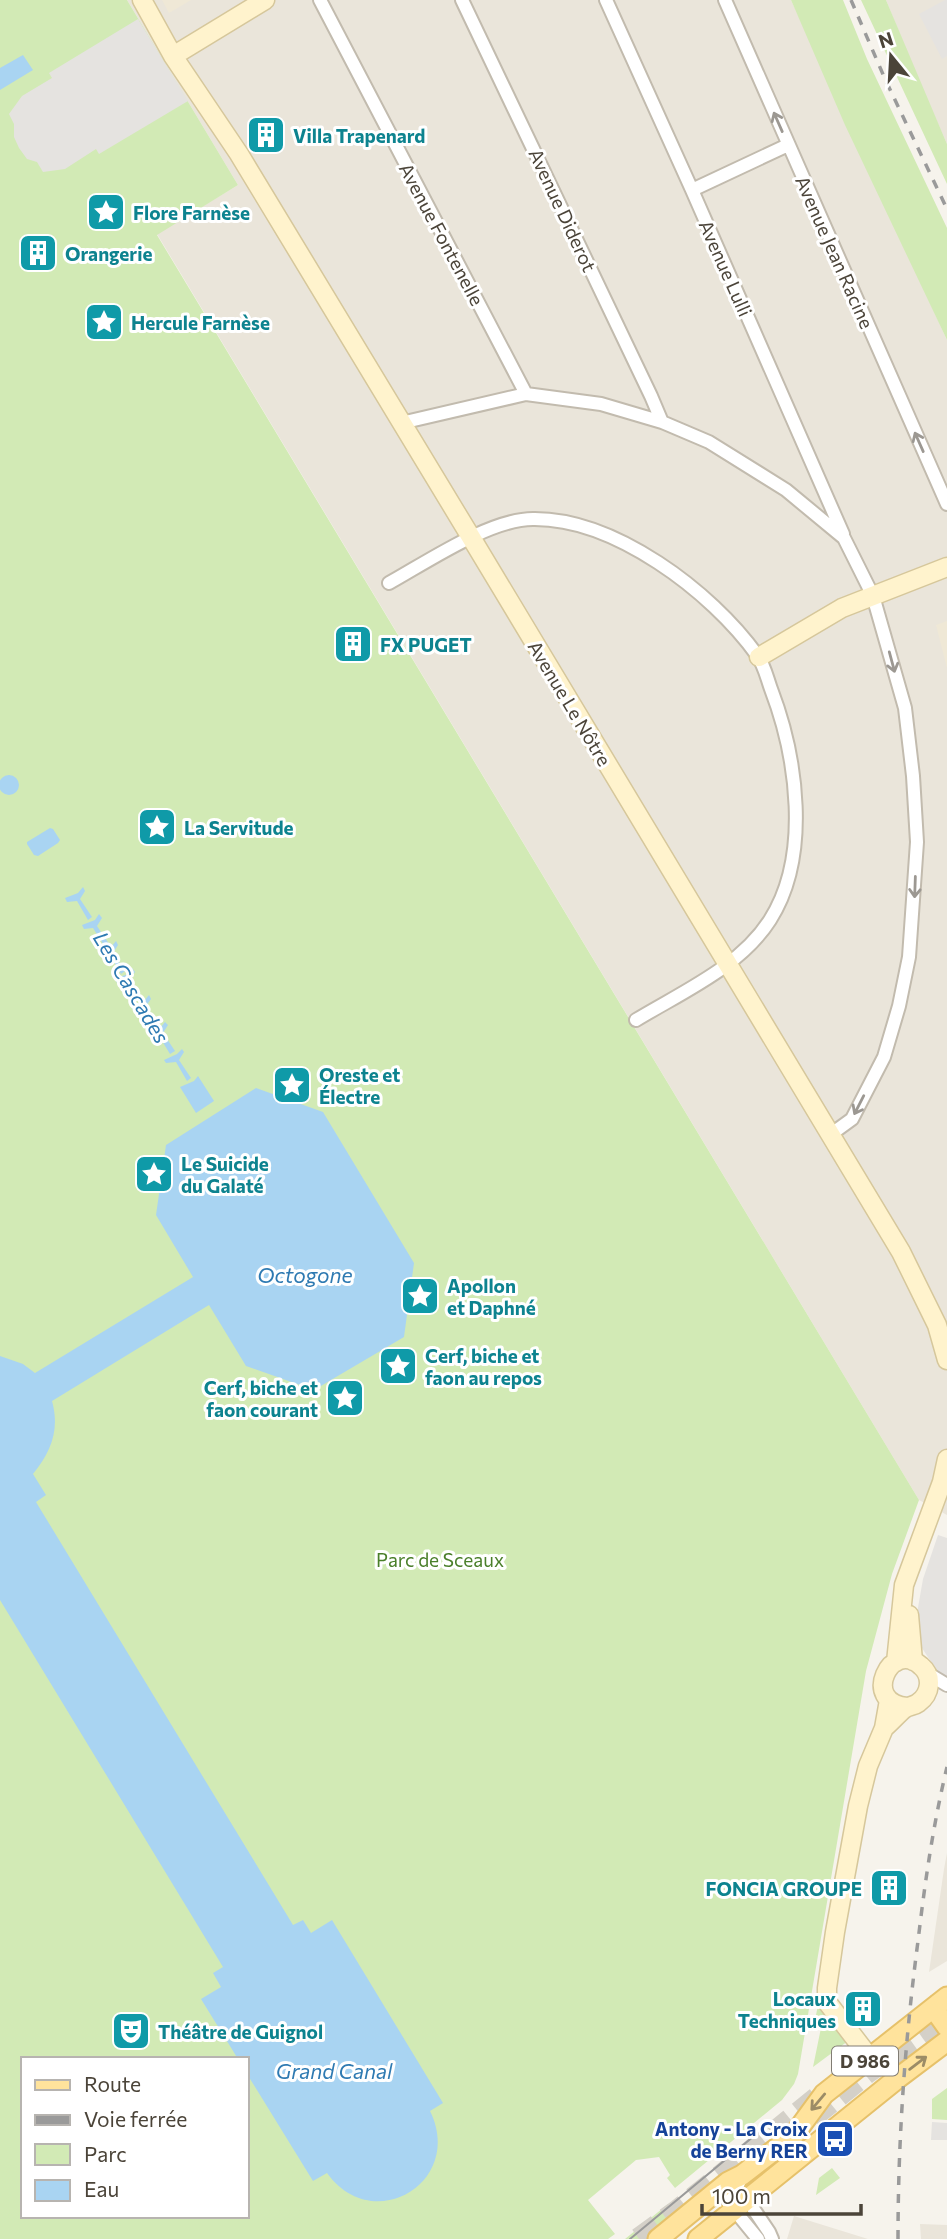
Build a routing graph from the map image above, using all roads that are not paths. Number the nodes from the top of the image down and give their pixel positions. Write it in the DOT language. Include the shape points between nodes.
graph roads {
  1 [pos="145,0"];
  2 [pos="265,0"];
  3 [pos="320,0"];
  4 [pos="462,0"];
  5 [pos="606,0"];
  6 [pos="725,0"];
  7 [pos="177,53"];
  8 [pos="788,145"];
  9 [pos="692,190"];
  10 [pos="526,394"];
  11 [pos="662,422"];
  12 [pos="401,423"];
  13 [pos="947,505"];
  14 [pos="844,538"];
  15 [pos="465,542"];
  16 [pos="947,567"];
  17 [pos="389,583"];
  18 [pos="873,596"];
  19 [pos="759,657"];
  20 [pos="727,964"];
  21 [pos="636,1020"];
  22 [pos="830,1135"];
  23 [pos="943,1319"];
  24 [pos="947,1360"];
  25 [pos="947,1459"];
  26 [pos="947,1488"];
  27 [pos="904,1661"];
  28 [pos="927,1673"];
  29 [pos="947,1685"];
  30 [pos="889,1700"];
  31 [pos="907,1707"];
  32 [pos="884,1728"];
  33 [pos="942,2001"];
  34 [pos="947,2027"];
  35 [pos="947,2041"];
  36 [pos="870,2058"];
  37 [pos="738,2191"];
  38 [pos="658,2239"];
  39 [pos="698,2239"];
  40 [pos="758,2239"];
  41 [pos="772,2239"];
  1 -- 7 [label="main road, Avenue Le Nôtre"];
  2 -- 7 [label="main road"];
  3 -- 10 [label="street, Avenue Fontenelle"];
  4 -- 11 [label="street, Avenue Diderot"];
  5 -- 9 [label="street, Avenue Lulli"];
  8 -- 6 [label="street, Avenue Jean Racine, one-way"];
  7 -- 12 [label="main road, Avenue Le Nôtre" via="196,75"];
  8 -- 9 [label="street"];
  13 -- 8 [label="street, Avenue Jean Racine, one-way"];
  9 -- 14 [label="street, Avenue Lulli"];
  10 -- 11 [label="street" via="601,404"];
  10 -- 12 [label="street"];
  11 -- 14 [label="street" via="709,442 786,490"];
  12 -- 15 [label="main road, Avenue Le Nôtre"];
  14 -- 18 [label="street, Avenue Lulli"];
  15 -- 17 [label="street"];
  15 -- 19 [label="street" via="499,524 533,519 607,535 673,572"];
  15 -- 20 [label="main road, Avenue Le Nôtre"];
  16 -- 18 [label="main road"];
  18 -- 19 [label="main road" via="842,608"];
  18 -- 22 [label="street, Avenue Lulli, one-way" via="905,708 913,776 914,903 909,957 884,1057 852,1119"];
  19 -- 20 [label="street" via="790,754 795,849 772,918 753,944"];
  20 -- 21 [label="street"];
  20 -- 22 [label="main road, Avenue Le Nôtre"];
  22 -- 23 [label="main road, Avenue Le Nôtre"];
  23 -- 24 [label="main road"];
  25 -- 27 [label="main road" via="904,1585"];
  26 -- 27 [label="main road" via="915,1583"];
  27 -- 28 [label="main road"];
  27 -- 30 [label="main road" via="889,1666 883,1679"];
  28 -- 29 [label="street"];
  28 -- 31 [label="main road" via="926,1695"];
  30 -- 31 [label="main road"];
  30 -- 32 [label="main road"];
  31 -- 32 [label="main road"];
  32 -- 36 [label="main road" via="858,1806 827,1988 827,2001"];
  33 -- 34 [label="main road" via="937,2013"];
  33 -- 36 [label="main road, D 986"];
  37 -- 35 [label="main road, D 986, one-way"];
  36 -- 37 [label="main road, D 986, one-way" via="824,2094 794,2135"];
  37 -- 38 [label="main road, D 986"];
  37 -- 39 [label="main road, D 986"];
  37 -- 40 [label="street"];
  37 -- 41 [label="street"];
}
